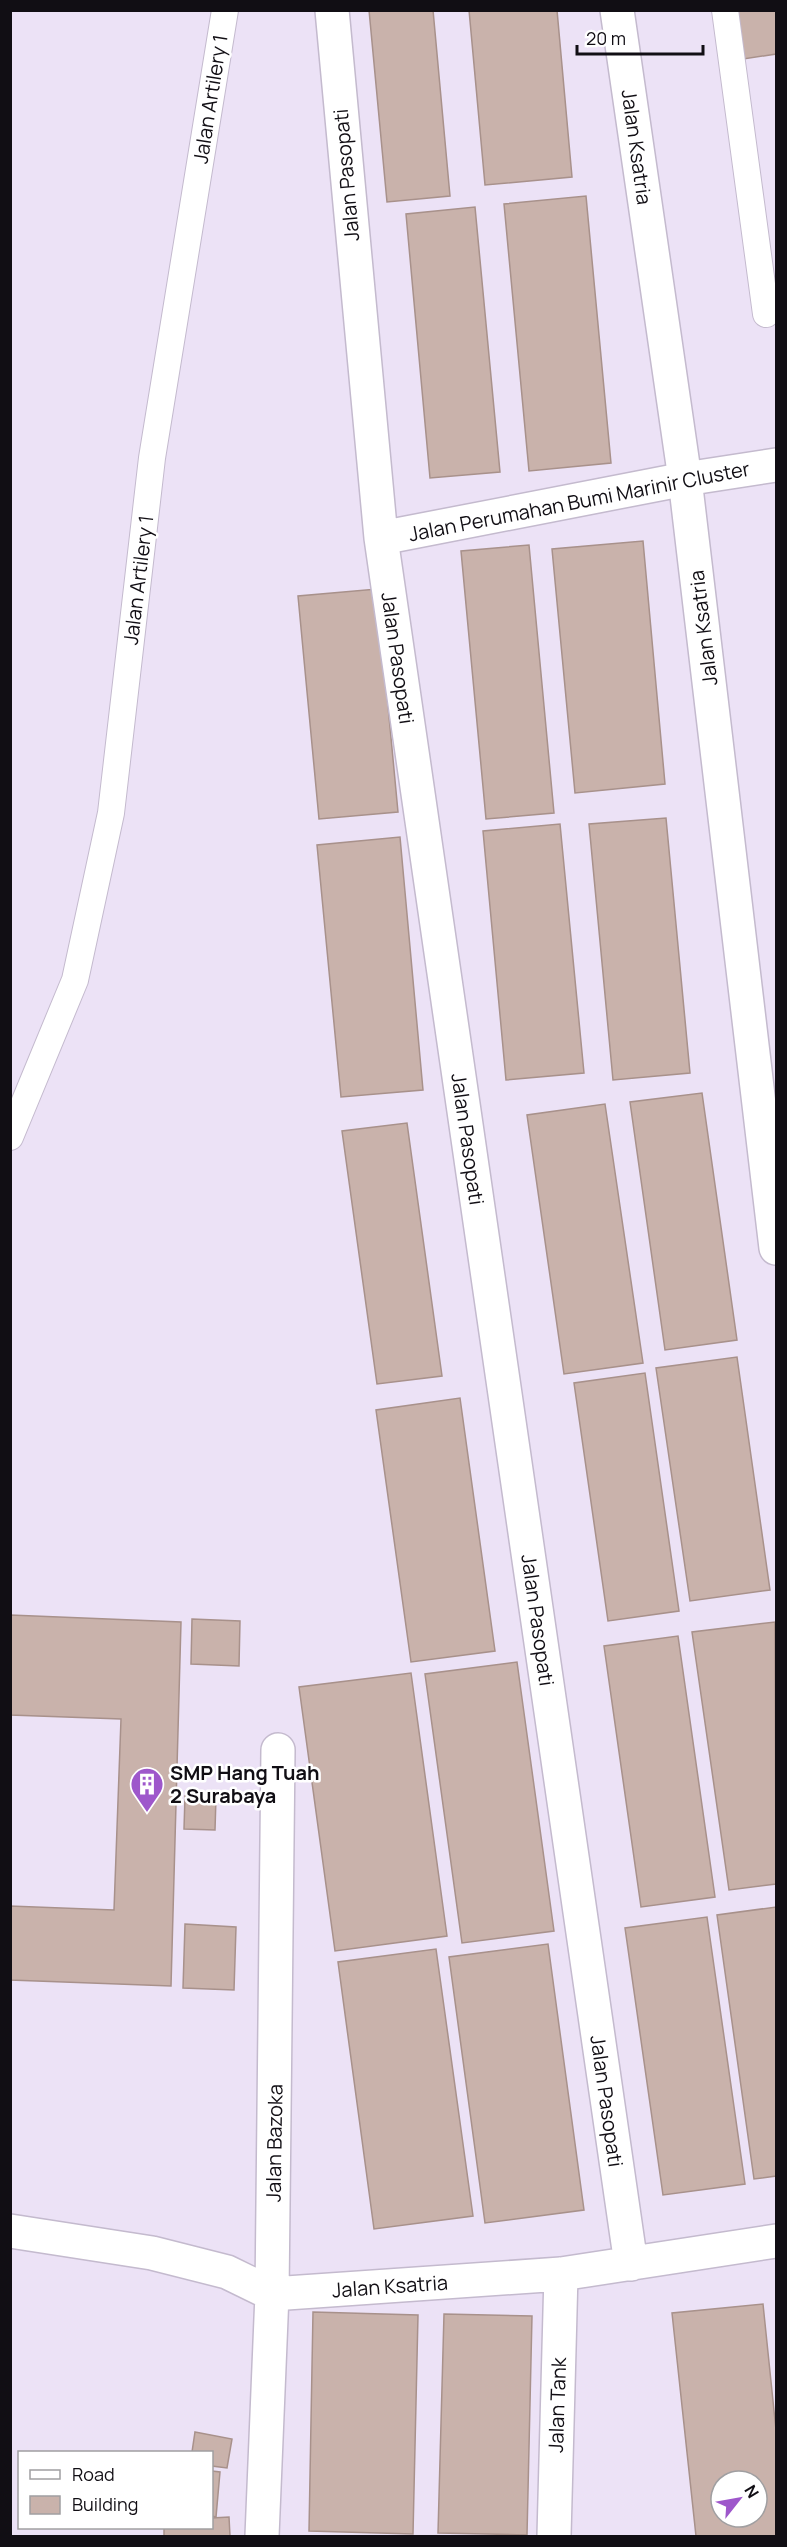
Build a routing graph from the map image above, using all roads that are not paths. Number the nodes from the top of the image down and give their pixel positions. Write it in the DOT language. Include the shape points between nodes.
graph roads {
  1 [pos="225,10"];
  2 [pos="332,10"];
  3 [pos="617,10"];
  4 [pos="725,10"];
  5 [pos="766,314"];
  6 [pos="777,465"];
  7 [pos="685,479"];
  8 [pos="381,538"];
  9 [pos="10,1137"];
  10 [pos="777,1248"];
  11 [pos="278,1750"];
  12 [pos="10,2231"];
  13 [pos="777,2241"];
  14 [pos="631,2264"];
  15 [pos="561,2274"];
  16 [pos="272,2294"];
  17 [pos="262,2536"];
  18 [pos="554,2536"];
  1 -- 9 [label="lane, Jalan Artilery 1" via="152,458 111,813 75,980"];
  2 -- 8 [label="street, Jalan Pasopati"];
  3 -- 7 [label="street, Jalan Ksatria"];
  4 -- 5 [label="lane"];
  6 -- 7 [label="street, Jalan Perumahan Bumi Marinir Cluster"];
  7 -- 8 [label="street, Jalan Perumahan Bumi Marinir Cluster"];
  7 -- 10 [label="street, Jalan Ksatria"];
  8 -- 14 [label="street, Jalan Pasopati"];
  11 -- 16 [label="street, Jalan Bazoka"];
  12 -- 16 [label="street" via="152,2253 227,2272"];
  13 -- 14 [label="street, Jalan Ksatria"];
  14 -- 15 [label="street, Jalan Ksatria"];
  15 -- 16 [label="street, Jalan Ksatria"];
  15 -- 18 [label="street, Jalan Tank"];
  16 -- 17 [label="street, Jalan Bazoka"];
}
